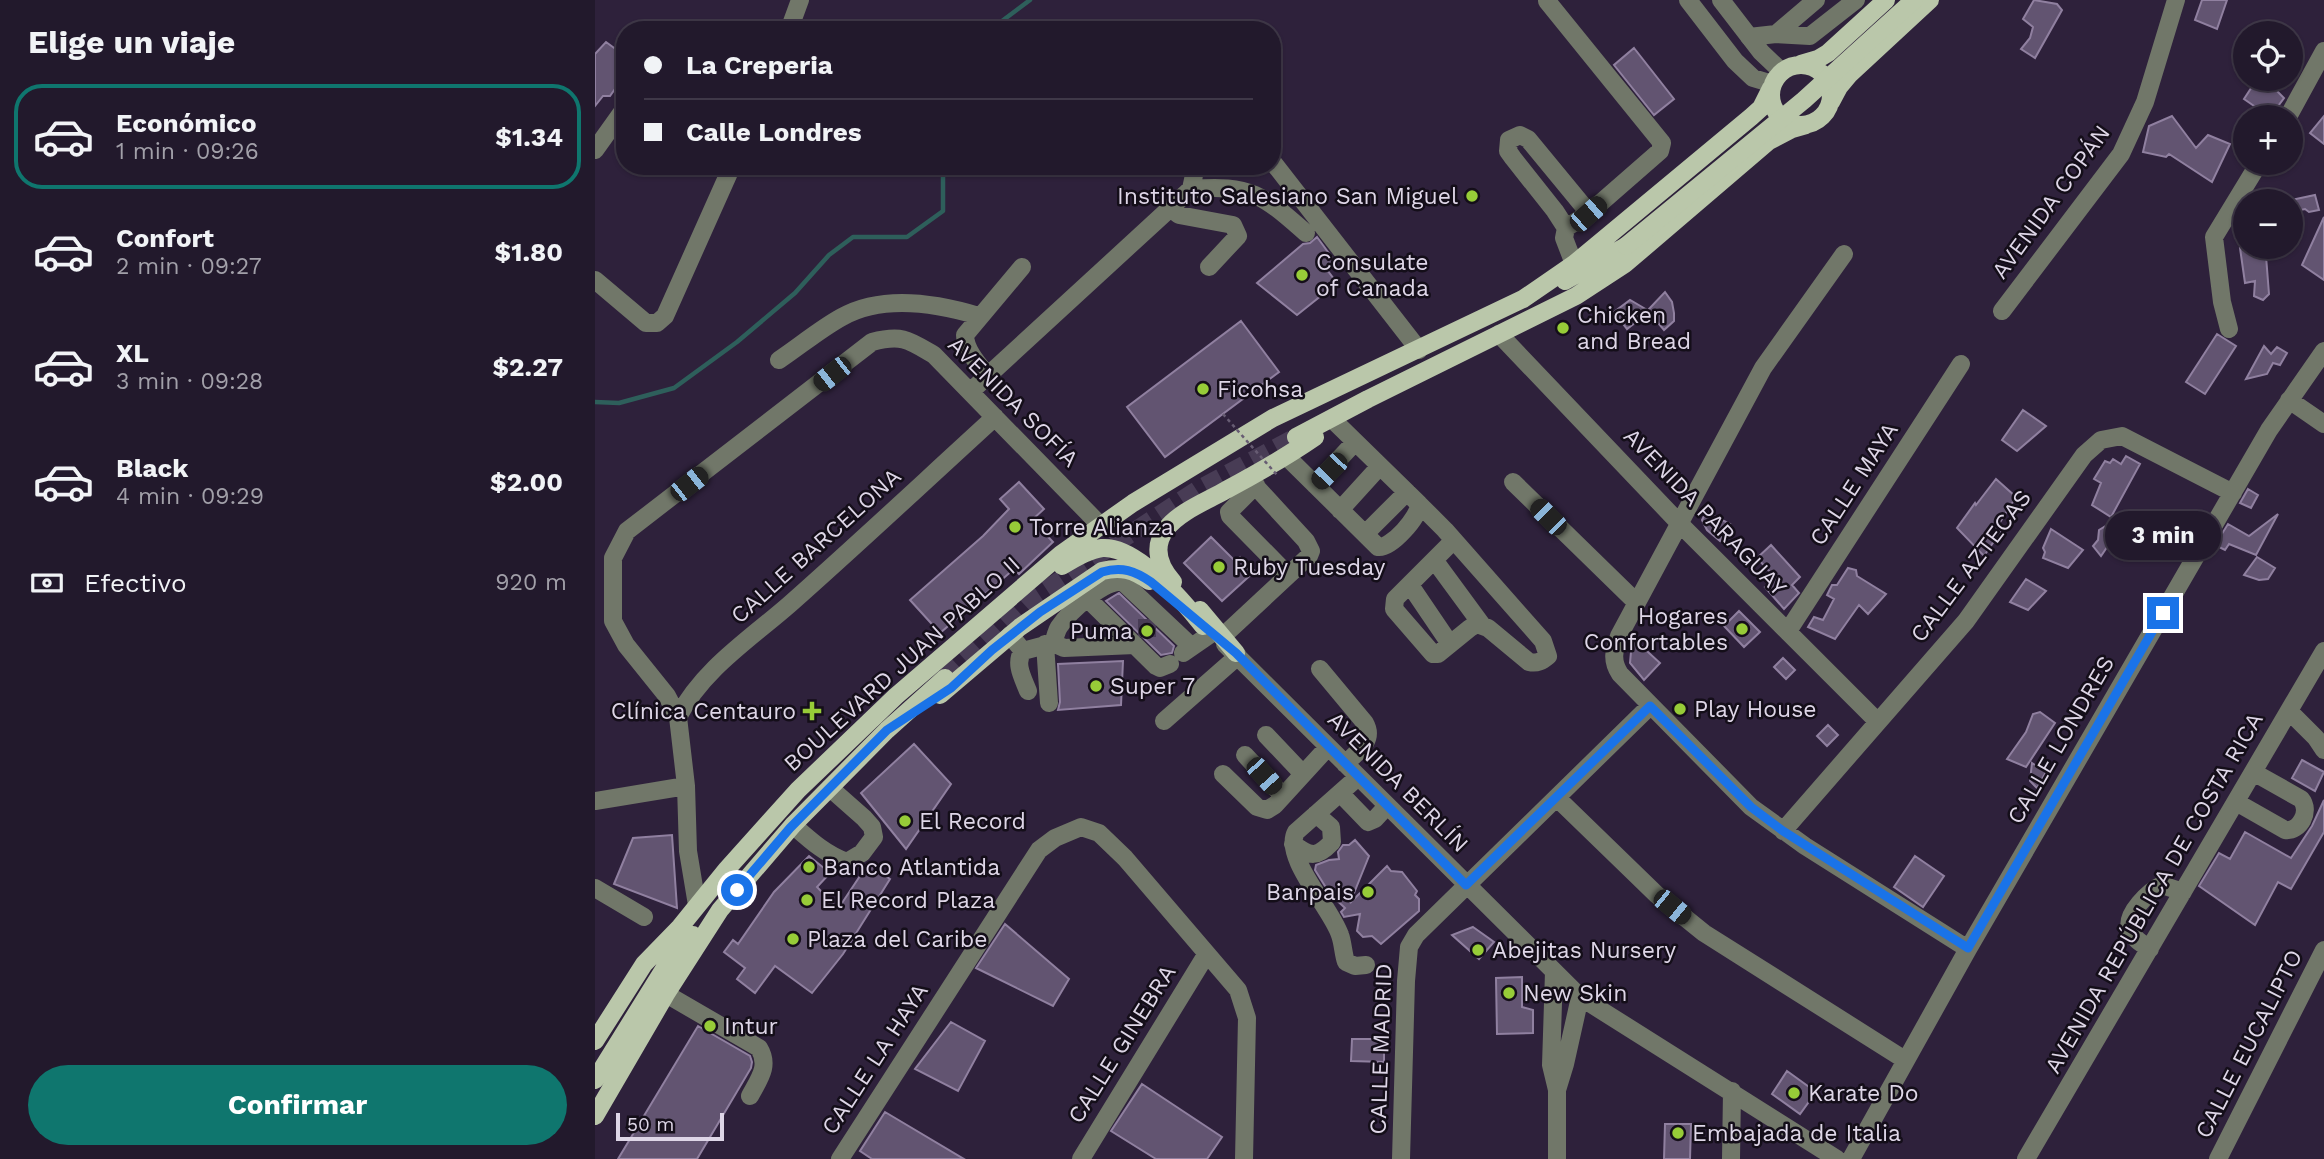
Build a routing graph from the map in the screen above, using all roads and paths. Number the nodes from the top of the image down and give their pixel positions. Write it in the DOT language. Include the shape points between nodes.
graph roads {
  1 [pos="800,0"];
  2 [pos="1688,0"];
  3 [pos="1721,0"];
  4 [pos="1816,0"];
  5 [pos="1856,0"];
  6 [pos="1886,0"];
  7 [pos="1915,0"];
  8 [pos="1930,0"];
  9 [pos="2176,0"];
  10 [pos="1547,1"];
  11 [pos="792,21"];
  12 [pos="1776,34"];
  13 [pos="1749,37"];
  14 [pos="2324,51"];
  15 [pos="1799,64"];
  16 [pos="1775,81"];
  17 [pos="2295,105"];
  18 [pos="1830,106"];
  19 [pos="616,121"];
  20 [pos="1806,125"];
  21 [pos="595,150"];
  22 [pos="1281,173"];
  23 [pos="728,175"];
  24 [pos="1194,175"];
  25 [pos="2252,175"];
  26 [pos="1191,189"];
  27 [pos="1170,208"];
  28 [pos="1588,214"];
  29 [pos="1566,228"];
  30 [pos="1306,233"];
  31 [pos="1621,249"];
  32 [pos="1844,254"];
  33 [pos="1574,264"];
  34 [pos="1022,267"];
  35 [pos="1209,267"];
  36 [pos="595,279"];
  37 [pos="1523,299"];
  38 [pos="2002,311"];
  39 [pos="1541,313"];
  40 [pos="979,317"];
  41 [pos="2229,329"];
  42 [pos="1499,334"];
  43 [pos="1419,350"];
  44 [pos="2324,351"];
  45 [pos="779,360"];
  46 [pos="1961,364"];
  47 [pos="988,376"];
  48 [pos="970,392"];
  49 [pos="2289,400"];
  50 [pos="1223,414"];
  51 [pos="1339,416"];
  52 [pos="995,417"];
  53 [pos="2324,424"];
  54 [pos="1296,437"];
  55 [pos="1356,442"];
  56 [pos="1286,456"];
  57 [pos="1380,466"];
  58 [pos="1277,475"];
  59 [pos="1252,482"];
  60 [pos="1513,482"];
  61 [pos="1315,485"];
  62 [pos="2233,493"];
  63 [pos="1413,498"];
  64 [pos="1340,510"];
  65 [pos="1681,524"];
  66 [pos="1101,526"];
  67 [pos="1454,540"];
  68 [pos="1435,561"];
  69 [pos="1288,575"];
  70 [pos="1151,582"];
  71 [pos="1410,585"];
  72 [pos="1138,596"];
  73 [pos="1088,599"];
  74 [pos="1637,603"];
  75 [pos="1147,619"];
  76 [pos="613,621"];
  77 [pos="1482,625"];
  78 [pos="595,627"];
  79 [pos="1788,631"];
  80 [pos="1212,632"];
  81 [pos="1010,635"];
  82 [pos="1049,644"];
  83 [pos="1450,644"];
  84 [pos="1142,648"];
  85 [pos="1023,651"];
  86 [pos="2324,651"];
  87 [pos="1181,654"];
  88 [pos="1237,654"];
  89 [pos="1319,669"];
  90 [pos="945,678"];
  91 [pos="1028,691"];
  92 [pos="1049,703"];
  93 [pos="1650,706"];
  94 [pos="2289,711"];
  95 [pos="678,717"];
  96 [pos="1164,721"];
  97 [pos="1878,722"];
  98 [pos="887,730"];
  99 [pos="1266,735"];
  100 [pos="1328,747"];
  101 [pos="2324,750"];
  102 [pos="1245,755"];
  103 [pos="827,761"];
  104 [pos="1345,764"];
  105 [pos="2253,772"];
  106 [pos="1223,774"];
  107 [pos="1303,774"];
  108 [pos="1358,778"];
  109 [pos="685,786"];
  110 [pos="830,788"];
  111 [pos="1340,793"];
  112 [pos="1283,796"];
  113 [pos="1557,798"];
  114 [pos="595,801"];
  115 [pos="2236,802"];
  116 [pos="1387,806"];
  117 [pos="1316,814"];
  118 [pos="793,825"];
  119 [pos="1783,831"];
  120 [pos="1293,844"];
  121 [pos="1466,885"];
  122 [pos="595,888"];
  123 [pos="2183,892"];
  124 [pos="697,905"];
  125 [pos="720,910"];
  126 [pos="644,917"];
  127 [pos="680,927"];
  128 [pos="1968,948"];
  129 [pos="2150,949"];
  130 [pos="2324,950"];
  131 [pos="1206,955"];
  132 [pos="1366,965"];
  133 [pos="1554,972"];
  134 [pos="666,994"];
  135 [pos="1580,997"];
  136 [pos="595,1041"];
  137 [pos="1905,1060"];
  138 [pos="595,1066"];
  139 [pos="595,1080"];
  140 [pos="1557,1090"];
  141 [pos="1732,1091"];
  142 [pos="750,1096"];
  143 [pos="595,1116"];
  144 [pos="840,1159"];
  145 [pos="1081,1159"];
  146 [pos="1244,1159"];
  147 [pos="1401,1159"];
  148 [pos="1557,1159"];
  149 [pos="1731,1159"];
  150 [pos="1837,1159"];
  151 [pos="1851,1159"];
  152 [pos="2026,1159"];
  153 [pos="2218,1159"];
  1 -- 11 [label="street"];
  2 -- 16 [label="street" via="1753,78"];
  3 -- 13 [label="street"];
  4 -- 12 [label="street"];
  5 -- 12 [label="street" via="1811,36"];
  6 -- 15 [label="main road" via="1828,53"];
  7 -- 31 [label="main road, BOULEVARD JUAN PABLO II, bridge" via="1804,100"];
  8 -- 18 [label="main road" via="1849,75"];
  9 -- 38 [label="street, AVENIDA COPÁN" via="2145,102 2121,154"];
  10 -- 28 [label="street" via="1662,143 1660,151"];
  12 -- 13 [label="street"];
  13 -- 16 [label="street"];
  14 -- 17 [label="street"];
  15 -- 16 [label="main road"];
  15 -- 18 [label="main road" via="1825,76"];
  16 -- 20 [label="main road" via="1773,107 1778,115 1786,122"];
  16 -- 33 [label="main road, BOULEVARD JUAN PABLO II" via="1761,108"];
  18 -- 20 [label="main road"];
  19 -- 21 [label="street"];
  20 -- 39 [label="main road, BOULEVARD JUAN PABLO II" via="1769,142 1625,264"];
  22 -- 43 [label="street"];
  23 -- 36 [label="street" via="666,316 657,323 646,323"];
  24 -- 26 [label="street"];
  25 -- 41 [label="street" via="2214,237"];
  26 -- 27 [label="street"];
  26 -- 30 [label="street" via="1219,186 1258,195"];
  27 -- 35 [label="street" via="1179,215 1233,225 1237,230 1238,236"];
  27 -- 47 [label="street"];
  28 -- 29 [label="street"];
  28 -- 29 [label="street" via="1528,139 1520,135 1509,140 1513,158"];
  29 -- 33 [label="street" via="1564,237"];
  31 -- 37 [label="main road, BOULEVARD JUAN PABLO II" via="1568,280"];
  31 -- 39 [label="main road, BOULEVARD JUAN PABLO II"];
  32 -- 65 [label="street" via="1763,368"];
  33 -- 37 [label="main road, BOULEVARD JUAN PABLO II"];
  34 -- 40 [label="street"];
  37 -- 43 [label="main road, BOULEVARD JUAN PABLO II"];
  39 -- 42 [label="main road, BOULEVARD JUAN PABLO II"];
  40 -- 45 [label="street" via="922,303 872,306 843,316"];
  40 -- 47 [label="street" via="967,330 965,341"];
  42 -- 51 [label="main road, BOULEVARD JUAN PABLO II"];
  42 -- 65 [label="street, AVENIDA PARAGUAY"];
  43 -- 66 [label="main road, BOULEVARD JUAN PABLO II" via="1273,418"];
  44 -- 49 [label="street, CALLE LONDRES"];
  46 -- 79 [label="street, CALLE MAYA"];
  47 -- 48 [label="street"];
  48 -- 52 [label="street, AVENIDA SOFÍA"];
  48 -- 76 [label="street, AVENIDA SOFÍA" via="934,355 905,338 872,342 627,531 614,558"];
  49 -- 53 [label="street"];
  49 -- 62 [label="street, CALLE LONDRES"];
  50 -- 58 [label="path, bridge"];
  51 -- 54 [label="main road, BOULEVARD JUAN PABLO II"];
  51 -- 55 [label="street"];
  51 -- 56 [label="main road"];
  52 -- 66 [label="street, AVENIDA SOFÍA"];
  52 -- 95 [label="street, CALLE BARCELONA" via="717,666 689,695"];
  55 -- 57 [label="street"];
  55 -- 61 [label="street"];
  56 -- 59 [label="main road"];
  56 -- 61 [label="street"];
  57 -- 63 [label="street"];
  57 -- 64 [label="street"];
  59 -- 69 [label="street" via="1310,547 1309,556"];
  59 -- 69 [label="street" via="1230,516"];
  59 -- 80 [label="main road" via="1177,519 1160,541 1161,567"];
  60 -- 74 [label="street"];
  61 -- 64 [label="street"];
  62 -- 97 [label="street, CALLE AZTECAS" via="2122,436 2101,440 2084,455 1966,621"];
  62 -- 128 [label="street, CALLE LONDRES"];
  63 -- 64 [label="street" via="1417,515 1388,546 1378,547"];
  63 -- 67 [label="street"];
  65 -- 74 [label="street"];
  65 -- 79 [label="street, AVENIDA PARAGUAY"];
  66 -- 103 [label="main road, BOULEVARD JUAN PABLO II" via="1061,554"];
  67 -- 68 [label="street"];
  67 -- 77 [label="street" via="1543,642 1548,656 1535,664 1529,662"];
  68 -- 71 [label="street"];
  68 -- 77 [label="street"];
  69 -- 80 [label="street"];
  70 -- 72 [label="street"];
  70 -- 80 [label="main road"];
  70 -- 81 [label="main road" via="1126,569 1102,572"];
  71 -- 83 [label="street"];
  71 -- 83 [label="street" via="1395,599 1394,609 1433,654"];
  72 -- 73 [label="street" via="1114,580"];
  72 -- 75 [label="street"];
  72 -- 87 [label="street"];
  73 -- 82 [label="street" via="1060,625"];
  73 -- 84 [label="street"];
  74 -- 93 [label="street" via="1613,656 1620,674"];
  76 -- 78 [label="street"];
  76 -- 95 [label="street"];
  77 -- 83 [label="street" via="1469,628"];
  79 -- 97 [label="street, AVENIDA PARAGUAY"];
  80 -- 87 [label="street"];
  80 -- 88 [label="main road"];
  80 -- 103 [label="main road" via="1133,557 1102,548 1052,573"];
  81 -- 85 [label="street"];
  81 -- 98 [label="main road" via="951,688"];
  82 -- 84 [label="street"];
  82 -- 85 [label="street"];
  82 -- 92 [label="street"];
  84 -- 87 [label="street" via="1160,668"];
  85 -- 91 [label="street" via="1019,666"];
  86 -- 94 [label="street, AVENIDA REPÚBLICA DE COSTA RICA"];
  88 -- 96 [label="street"];
  88 -- 100 [label="street, AVENIDA BERLÍN"];
  89 -- 104 [label="street" via="1369,732 1367,741"];
  90 -- 98 [label="main road, BOULEVARD JUAN PABLO II"];
  93 -- 113 [label="street, CALLE MADRID"];
  93 -- 119 [label="street" via="1751,807"];
  94 -- 101 [label="street"];
  94 -- 105 [label="street, AVENIDA REPÚBLICA DE COSTA RICA"];
  95 -- 109 [label="street"];
  97 -- 119 [label="street, CALLE AZTECAS"];
  98 -- 110 [label="main road, BOULEVARD JUAN PABLO II"];
  99 -- 107 [label="street"];
  100 -- 104 [label="street, AVENIDA BERLÍN"];
  100 -- 107 [label="street"];
  102 -- 112 [label="street"];
  103 -- 124 [label="main road, BOULEVARD JUAN PABLO II"];
  104 -- 108 [label="street, AVENIDA BERLÍN"];
  105 -- 115 [label="street, AVENIDA REPÚBLICA DE COSTA RICA"];
  105 -- 115 [label="street" via="2306,805 2297,828 2285,830"];
  106 -- 112 [label="street" via="1262,810"];
  107 -- 112 [label="street"];
  108 -- 111 [label="street"];
  108 -- 116 [label="street, AVENIDA BERLÍN"];
  109 -- 114 [label="street"];
  109 -- 124 [label="street"];
  110 -- 118 [label="main road, BOULEVARD JUAN PABLO II"];
  110 -- 118 [label="street" via="872,827 874,837 862,853 847,862 837,858"];
  111 -- 116 [label="street" via="1368,822"];
  111 -- 117 [label="street"];
  113 -- 121 [label="street, CALLE MADRID"];
  113 -- 137 [label="street" via="1657,895 1704,933"];
  115 -- 123 [label="street, AVENIDA REPÚBLICA DE COSTA RICA"];
  116 -- 121 [label="street, AVENIDA BERLÍN"];
  117 -- 120 [label="street" via="1296,832"];
  117 -- 120 [label="street" via="1331,827 1332,842 1321,854 1312,855"];
  118 -- 125 [label="main road, BOULEVARD JUAN PABLO II"];
  119 -- 128 [label="street"];
  120 -- 132 [label="street" via="1340,934 1346,962"];
  121 -- 133 [label="street, AVENIDA BERLÍN"];
  121 -- 147 [label="street, CALLE MADRID" via="1416,934 1409,947"];
  122 -- 126 [label="street"];
  123 -- 129 [label="street, AVENIDA REPÚBLICA DE COSTA RICA"];
  123 -- 129 [label="street" via="2162,886 2142,899 2128,926"];
  124 -- 127 [label="main road, BOULEVARD JUAN PABLO II"];
  125 -- 134 [label="main road, BOULEVARD JUAN PABLO II"];
  125 -- 139 [label="main road, BOULEVARD JUAN PABLO II" via="704,922 664,970"];
  127 -- 136 [label="main road, BOULEVARD JUAN PABLO II" via="644,964"];
  127 -- 138 [label="main road, BOULEVARD JUAN PABLO II"];
  128 -- 137 [label="street, CALLE LONDRES"];
  129 -- 152 [label="street, AVENIDA REPÚBLICA DE COSTA RICA"];
  130 -- 153 [label="street, CALLE EUCALIPTO"];
  131 -- 144 [label="street, CALLE LA HAYA" via="1099,832 1081,827 1055,838 1039,850"];
  131 -- 145 [label="street, CALLE GINEBRA"];
  131 -- 146 [label="street" via="1238,990 1247,1018"];
  133 -- 135 [label="street, AVENIDA BERLÍN"];
  133 -- 140 [label="street" via="1551,1065"];
  134 -- 142 [label="street" via="759,1048 765,1068"];
  134 -- 143 [label="main road, BOULEVARD JUAN PABLO II"];
  135 -- 140 [label="street"];
  135 -- 141 [label="street, AVENIDA BERLÍN"];
  137 -- 151 [label="street, CALLE LONDRES"];
  140 -- 148 [label="street"];
  141 -- 149 [label="street"];
  141 -- 150 [label="street, AVENIDA BERLÍN"];
}
